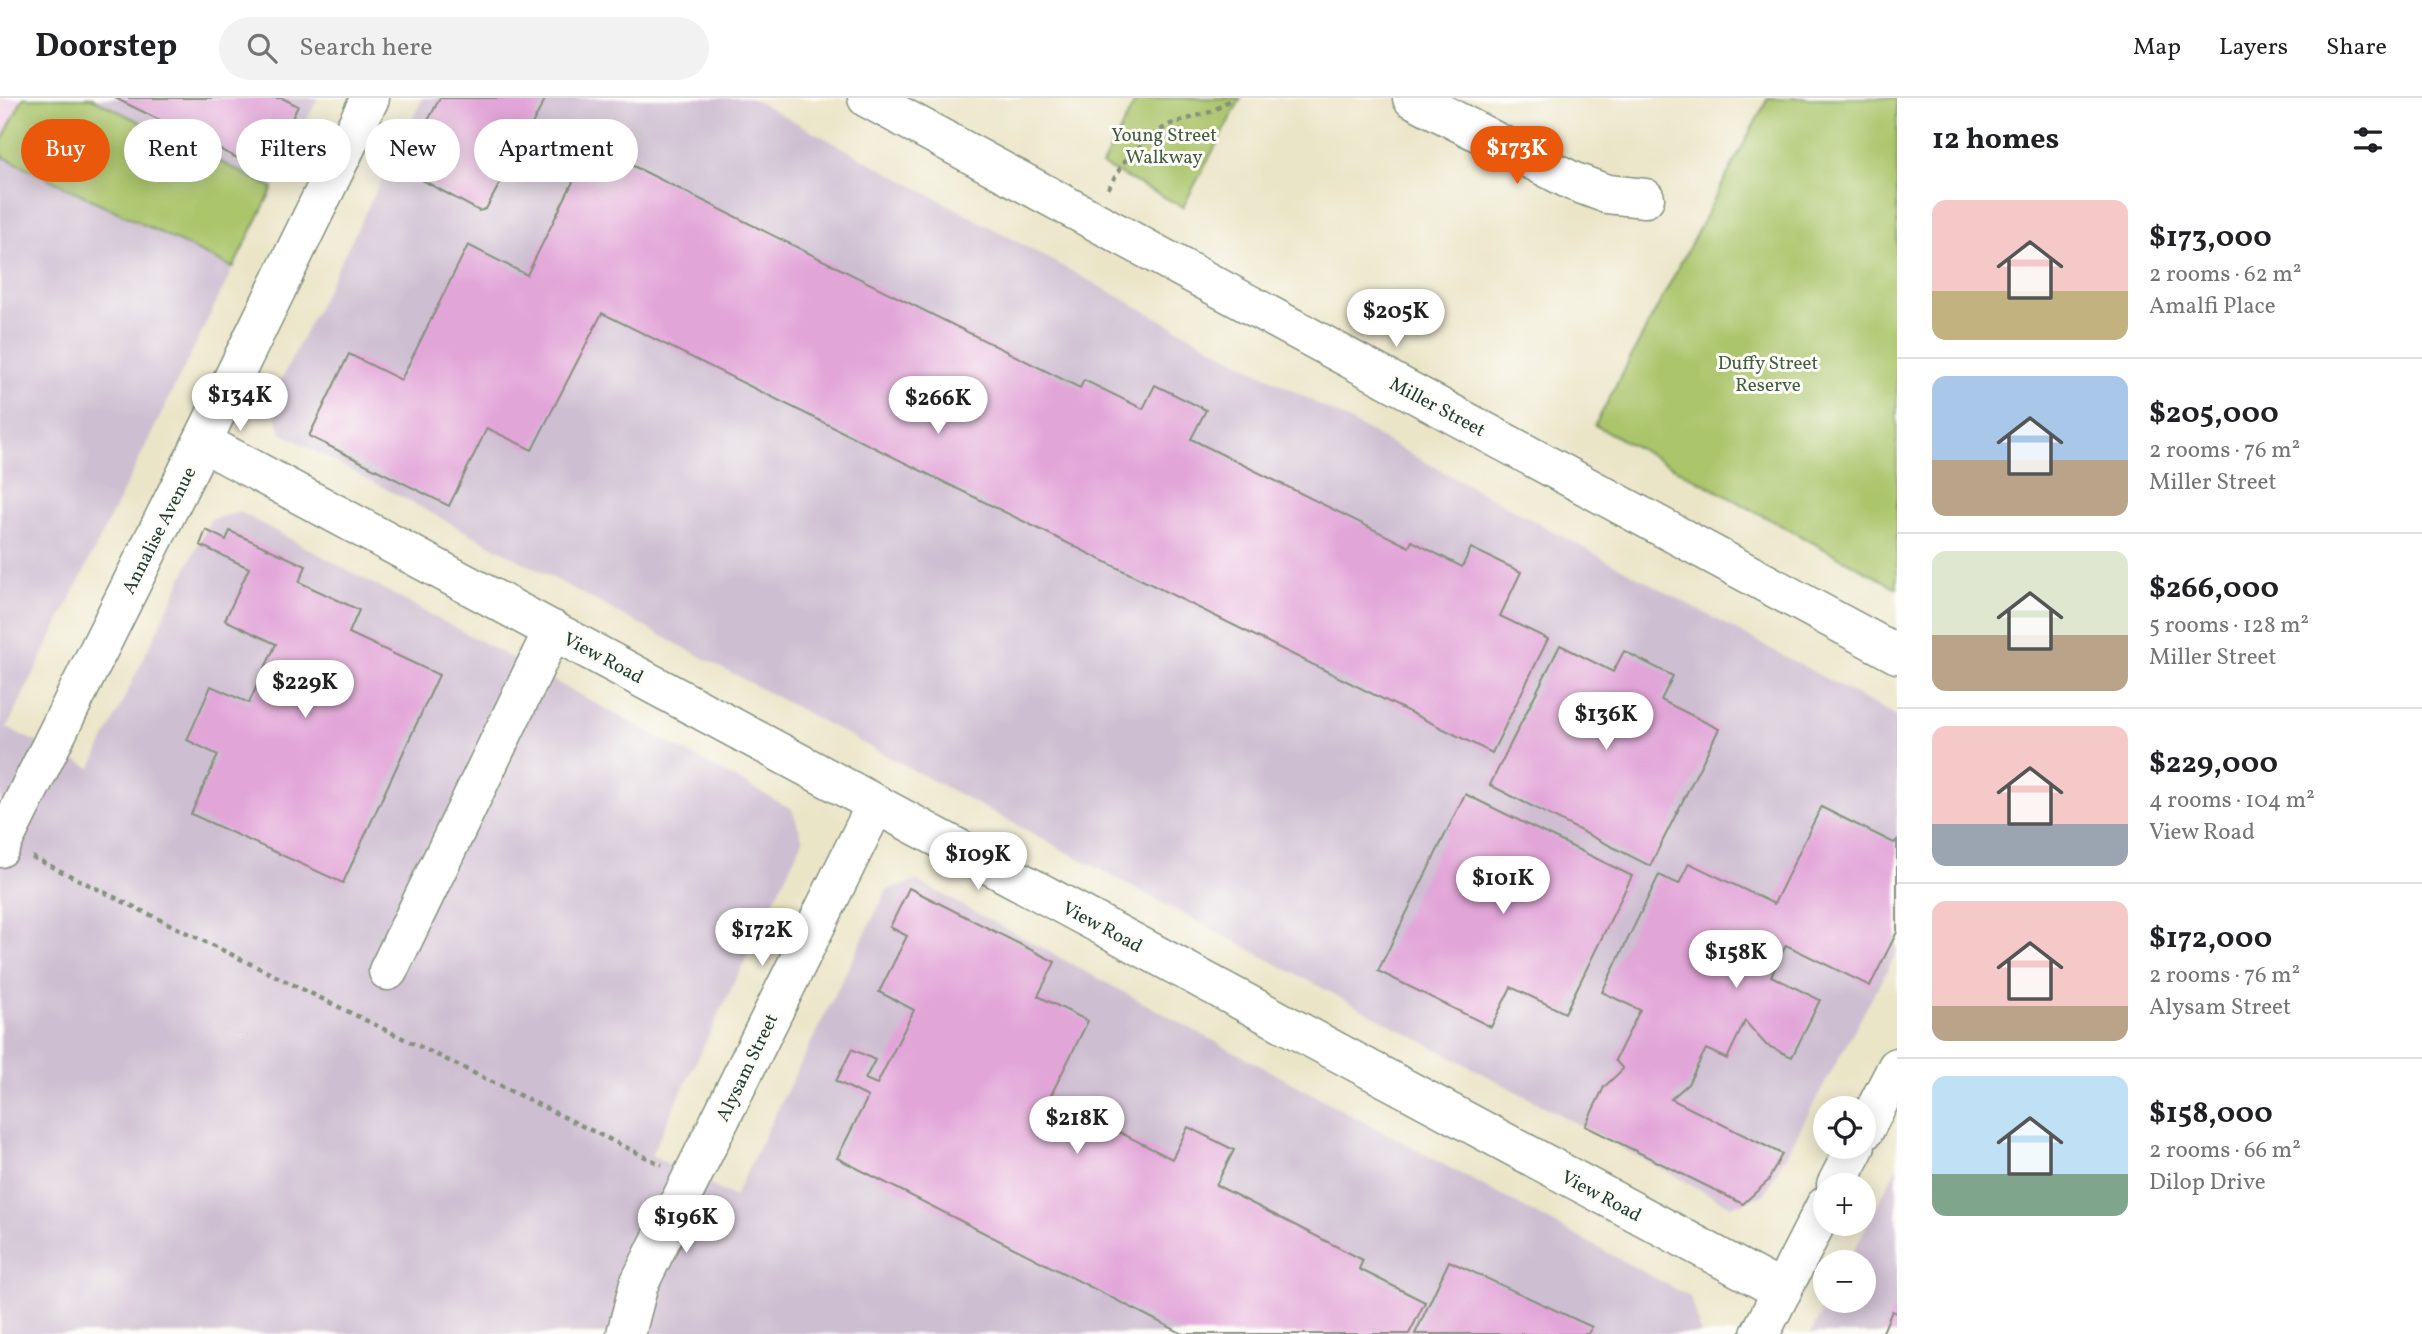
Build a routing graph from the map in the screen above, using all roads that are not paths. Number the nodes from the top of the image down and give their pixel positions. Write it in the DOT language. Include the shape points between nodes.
graph roads {
  1 [pos="370,98"];
  2 [pos="867,98"];
  3 [pos="1412,98"];
  4 [pos="1645,198"];
  5 [pos="202,442"];
  6 [pos="553,631"];
  7 [pos="1897,654"];
  8 [pos="876,804"];
  9 [pos="1,845"];
  10 [pos="388,971"];
  11 [pos="1897,1067"];
  12 [pos="1876,1108"];
  13 [pos="1813,1230"];
  14 [pos="1782,1291"];
  15 [pos="626,1334"];
  16 [pos="1760,1334"];
  1 -- 5 [label="street, Annalise Avenue"];
  2 -- 7 [label="street, Miller Street"];
  3 -- 4 [label="street" via="1572,181 1607,194"];
  5 -- 6 [label="street, View Road"];
  5 -- 9 [label="street, Annalise Avenue"];
  6 -- 8 [label="street, View Road"];
  6 -- 10 [label="street"];
  8 -- 14 [label="street, View Road"];
  8 -- 15 [label="street, Alysam Street" via="639,1284"];
  11 -- 12 [label="street"];
  13 -- 14 [label="street"];
  14 -- 16 [label="street"];
}
